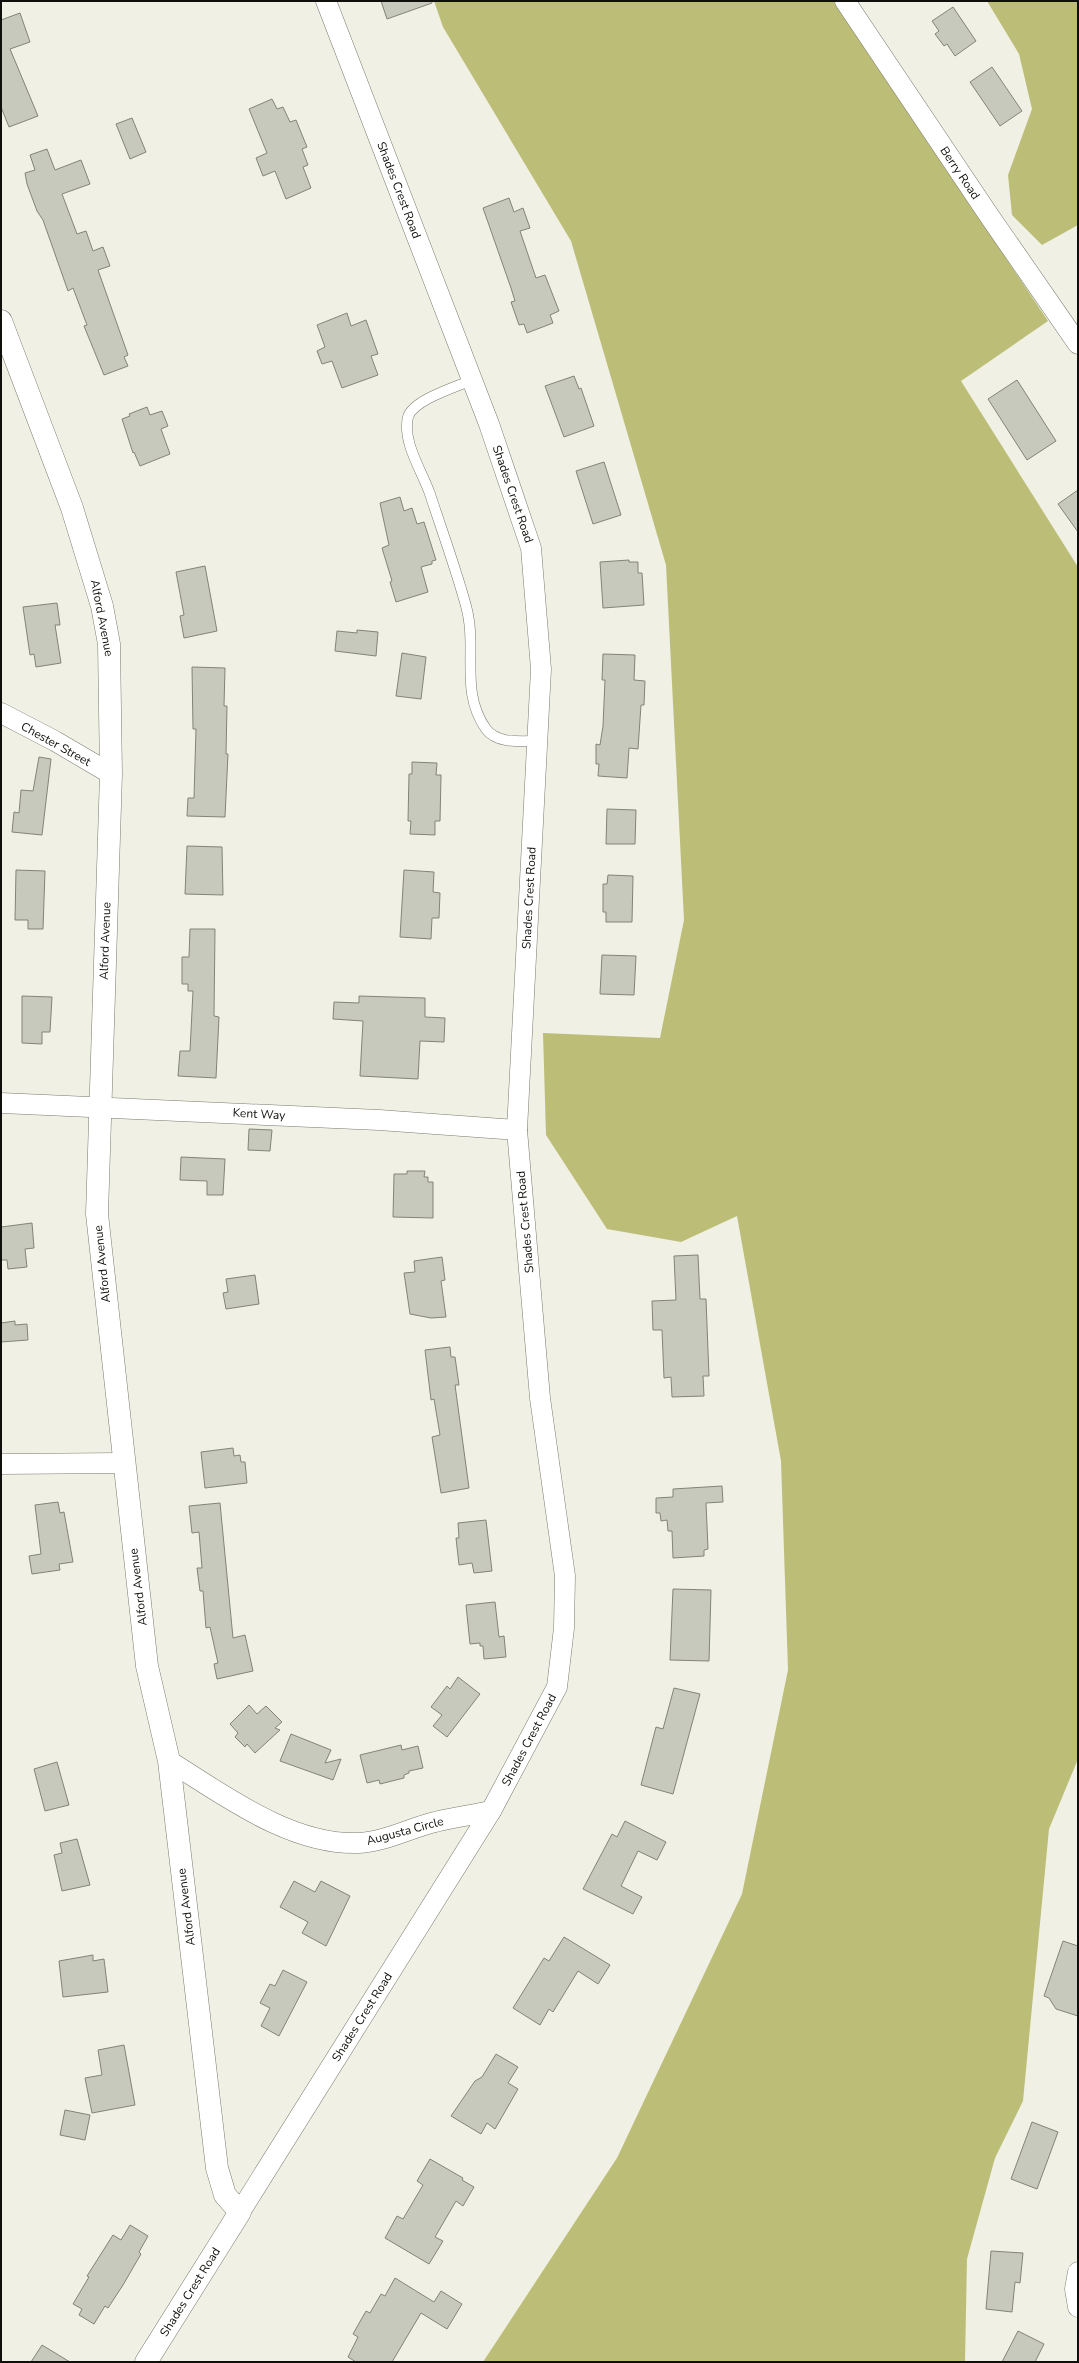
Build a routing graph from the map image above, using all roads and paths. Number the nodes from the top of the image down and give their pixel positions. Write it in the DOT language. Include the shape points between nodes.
graph roads {
  1 [pos="326,1"];
  2 [pos="845,1"];
  3 [pos="1,321"];
  4 [pos="1077,342"];
  5 [pos="472,380"];
  6 [pos="1,714"];
  7 [pos="537,741"];
  8 [pos="111,774"];
  9 [pos="1,1103"];
  10 [pos="100,1106"];
  11 [pos="517,1130"];
  12 [pos="124,1463"];
  13 [pos="1,1464"];
  14 [pos="169,1761"];
  15 [pos="491,1811"];
  16 [pos="240,2212"];
  17 [pos="1078,2272"];
  18 [pos="1078,2307"];
  19 [pos="146,2362"];
  1 -- 5 [label="street, Shades Crest Road"];
  2 -- 4 [label="street, Berry Road"];
  3 -- 8 [label="street, Alford Avenue" via="72,508 102,606 109,644"];
  5 -- 7 [label="street, Shades Crest Road" via="531,548 541,669"];
  5 -- 7 [label="lane" via="415,406 408,415 410,444 429,492 466,607 471,631 471,695 478,716 488,731 505,741"];
  6 -- 8 [label="street, Chester Street"];
  7 -- 11 [label="street, Shades Crest Road"];
  8 -- 10 [label="street, Alford Avenue"];
  9 -- 10 [label="street, Kent Way"];
  10 -- 11 [label="street, Kent Way" via="386,1120"];
  10 -- 12 [label="street, Alford Avenue" via="97,1214"];
  11 -- 15 [label="street, Shades Crest Road" via="540,1398 565,1576 564,1628 557,1687"];
  12 -- 13 [label="street"];
  12 -- 14 [label="street, Alford Avenue" via="147,1666"];
  14 -- 15 [label="street, Augusta Circle" via="266,1820 316,1838 359,1843 435,1822"];
  14 -- 16 [label="street, Alford Avenue" via="217,2168 225,2195"];
  15 -- 16 [label="street, Shades Crest Road"];
  16 -- 19 [label="street, Shades Crest Road"];
  17 -- 18 [label="street" via="1075,2289"];
}
